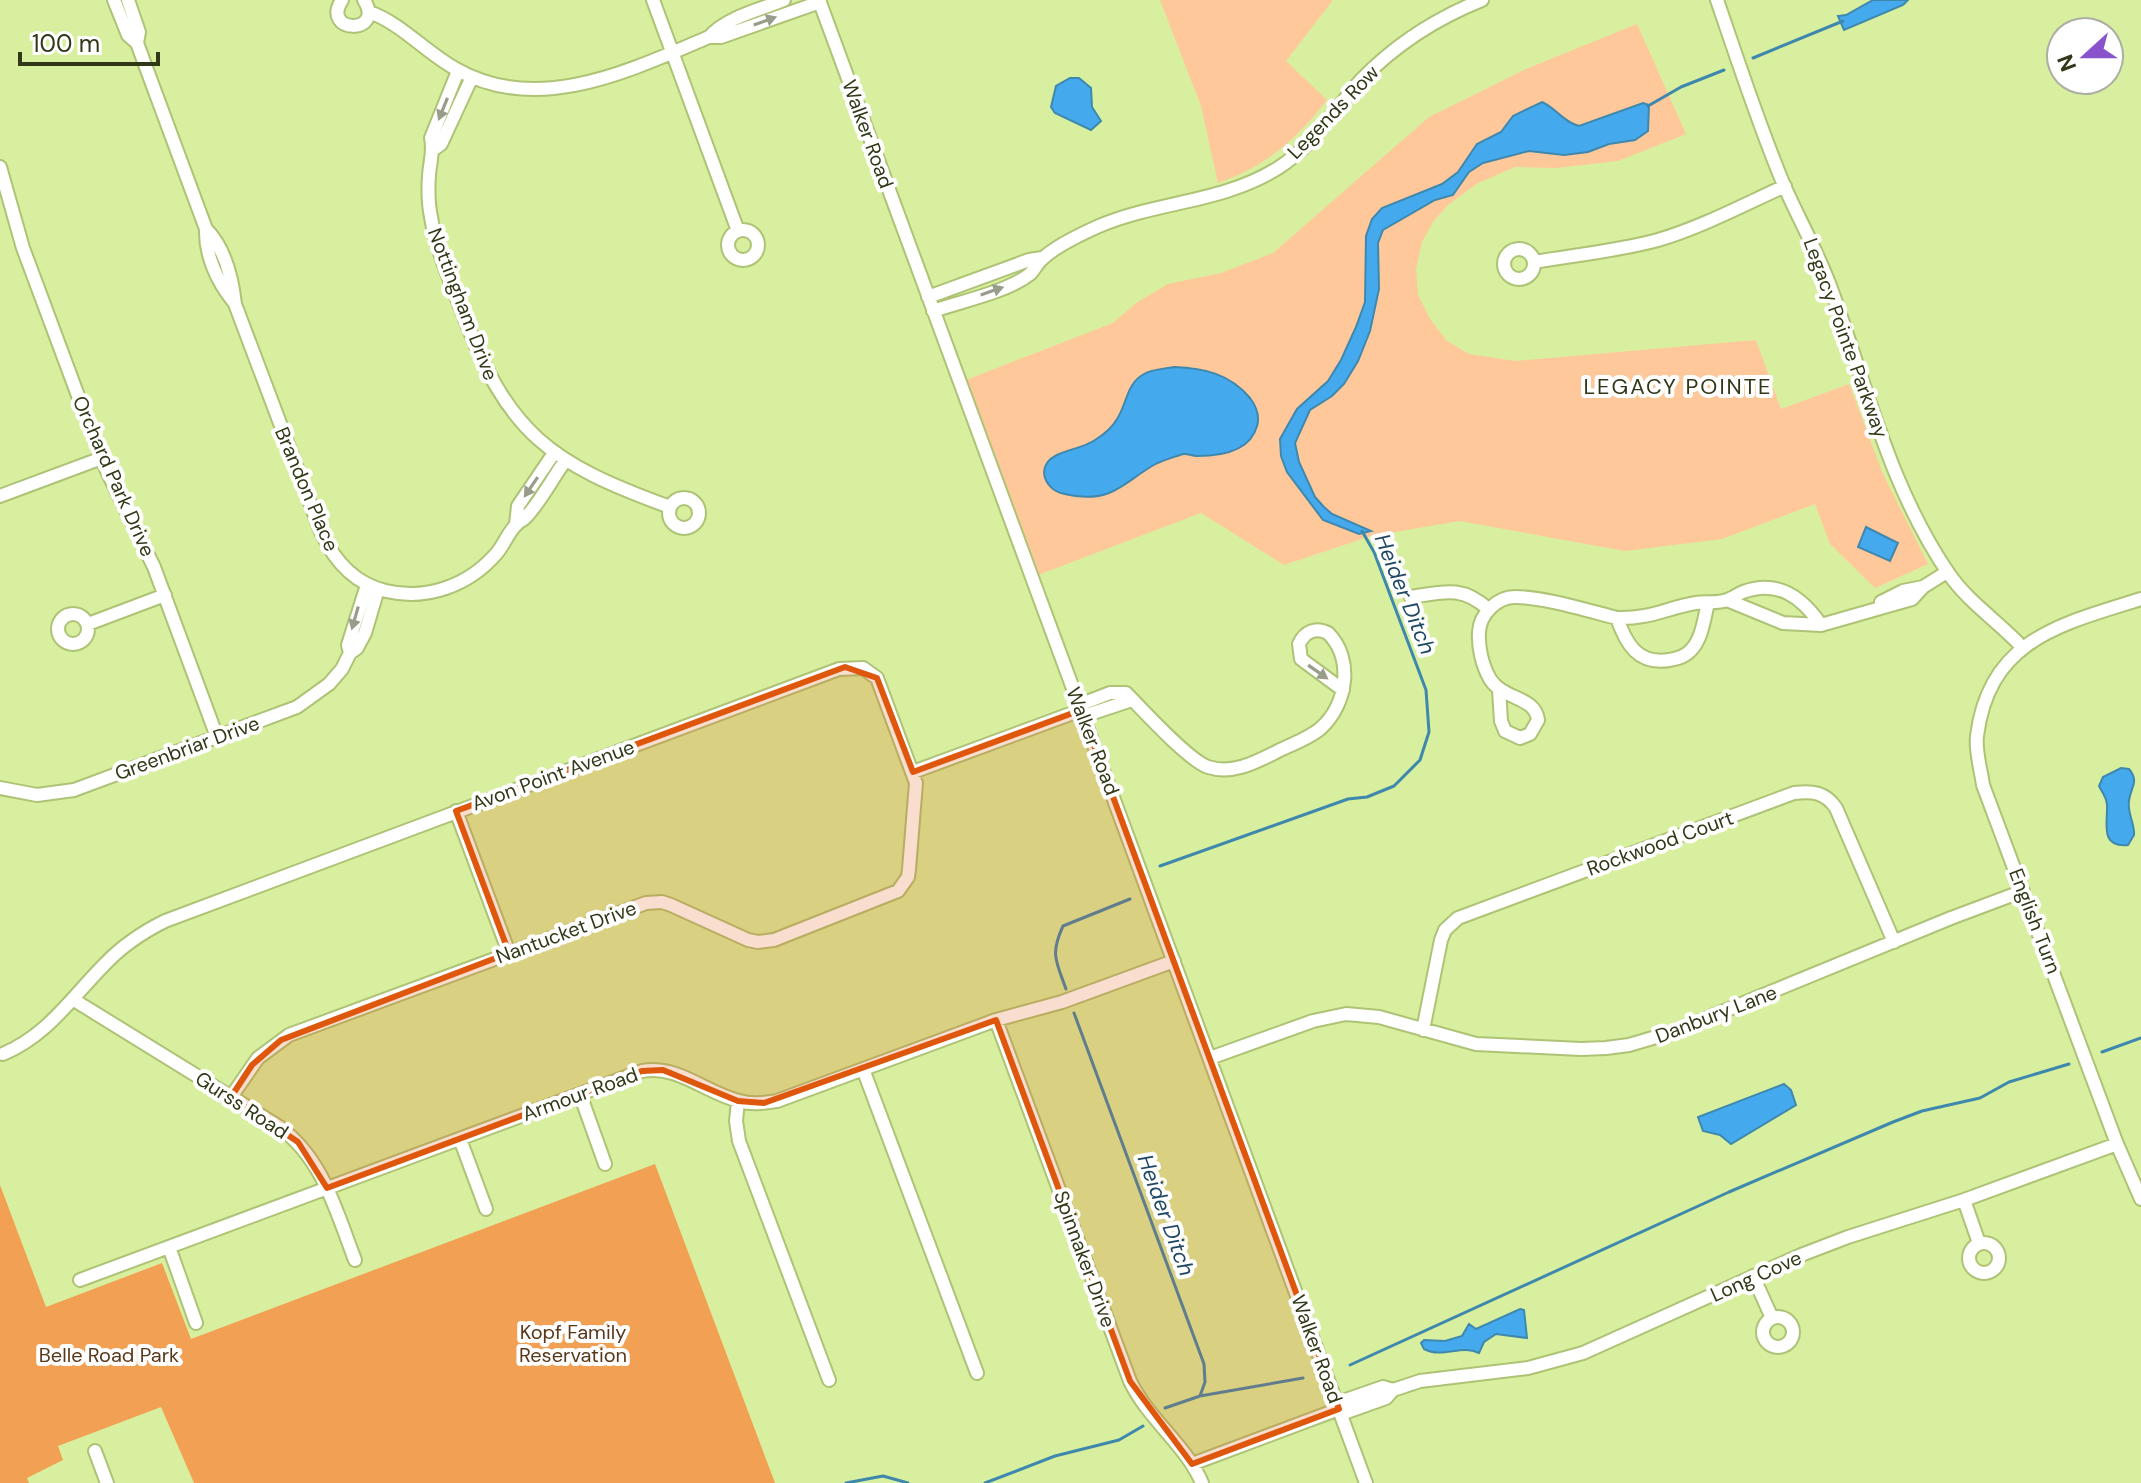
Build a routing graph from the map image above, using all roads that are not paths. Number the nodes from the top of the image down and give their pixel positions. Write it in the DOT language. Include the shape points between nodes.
graph roads {
  1 [pos="114,0"];
  2 [pos="128,0"];
  3 [pos="342,0"];
  4 [pos="653,0"];
  5 [pos="784,0"];
  6 [pos="1482,0"];
  7 [pos="1717,0"];
  8 [pos="819,1"];
  9 [pos="366,6"];
  10 [pos="709,37"];
  11 [pos="137,43"];
  12 [pos="672,53"];
  13 [pos="458,71"];
  14 [pos="472,77"];
  15 [pos="434,149"];
  16 [pos="0,167"];
  17 [pos="1785,186"];
  18 [pos="738,231"];
  19 [pos="1042,258"];
  20 [pos="1534,262"];
  21 [pos="928,297"];
  22 [pos="933,311"];
  23 [pos="559,457"];
  24 [pos="102,458"];
  25 [pos="0,496"];
  26 [pos="670,507"];
  27 [pos="1947,572"];
  28 [pos="373,587"];
  29 [pos="165,595"];
  30 [pos="2141,599"];
  31 [pos="1727,600"];
  32 [pos="1708,603"];
  33 [pos="1415,609"];
  34 [pos="1488,609"];
  35 [pos="1617,618"];
  36 [pos="88,624"];
  37 [pos="1821,625"];
  38 [pos="2022,647"];
  39 [pos="1343,690"];
  40 [pos="1499,690"];
  41 [pos="1081,710"];
  42 [pos="217,737"];
  43 [pos="913,772"];
  44 [pos="0,788"];
  45 [pos="456,811"];
  46 [pos="2023,891"];
  47 [pos="1894,942"];
  48 [pos="509,953"];
  49 [pos="1174,961"];
  50 [pos="74,1000"];
  51 [pos="996,1020"];
  52 [pos="1423,1030"];
  53 [pos="3,1054"];
  54 [pos="1210,1058"];
  55 [pos="863,1069"];
  56 [pos="580,1094"];
  57 [pos="231,1097"];
  58 [pos="738,1101"];
  59 [pos="460,1139"];
  60 [pos="2117,1144"];
  61 [pos="605,1164"];
  62 [pos="327,1188"];
  63 [pos="2141,1199"];
  64 [pos="1964,1200"];
  65 [pos="486,1209"];
  66 [pos="1979,1243"];
  67 [pos="169,1247"];
  68 [pos="355,1260"];
  69 [pos="1753,1276"];
  70 [pos="80,1280"];
  71 [pos="1772,1318"];
  72 [pos="196,1323"];
  73 [pos="977,1373"];
  74 [pos="829,1380"];
  75 [pos="1339,1409"];
  76 [pos="95,1451"];
  77 [pos="1192,1464"];
  78 [pos="107,1483"];
  79 [pos="1202,1483"];
  80 [pos="1366,1483"];
  1 -- 11 [label="street, Brandon Place" via="128,35"];
  2 -- 11 [label="street, Brandon Place" via="139,32"];
  3 -- 9 [label="street" via="338,15 349,26 364,23"];
  4 -- 12 [label="street"];
  5 -- 10 [label="street" via="735,19"];
  6 -- 19 [label="street, Legends Row" via="1406,41 1362,79 1308,143 1280,167 1213,197 1100,226"];
  7 -- 17 [label="street, Legacy Pointe Parkway"];
  10 -- 8 [label="street, one-way"];
  8 -- 21 [label="street, Walker Road"];
  9 -- 13 [label="street"];
  10 -- 12 [label="street"];
  11 -- 28 [label="street, Brandon Place" via="206,229 216,273 235,304 321,532 338,561"];
  12 -- 14 [label="street" via="559,88 510,86"];
  12 -- 18 [label="street"];
  13 -- 14 [label="street"];
  13 -- 15 [label="street, Nottingham Drive, one-way" via="431,138"];
  14 -- 15 [label="street, Nottingham Drive"];
  15 -- 23 [label="street, Nottingham Drive" via="428,188 431,220 474,345 504,401"];
  16 -- 24 [label="street, Orchard Park Drive" via="23,248"];
  17 -- 20 [label="street" via="1659,239"];
  17 -- 27 [label="street, Legacy Pointe Parkway" via="1832,291 1898,478"];
  19 -- 21 [label="street, Legends Row"];
  22 -- 19 [label="street, Legends Row, one-way" via="1010,285"];
  21 -- 22 [label="street, Walker Road"];
  22 -- 41 [label="street, Walker Road"];
  23 -- 26 [label="street, Nottingham Drive" via="600,480"];
  23 -- 28 [label="street" via="518,506 516,524 489,562 452,586 429,593"];
  24 -- 25 [label="street"];
  24 -- 29 [label="street, Orchard Park Drive"];
  27 -- 37 [label="street" via="1869,610"];
  27 -- 38 [label="street, Legacy Pointe Parkway"];
  28 -- 42 [label="street, Greenbriar Drive" via="336,677 306,702"];
  29 -- 36 [label="street"];
  29 -- 42 [label="street, Orchard Park Drive"];
  30 -- 38 [label="street" via="2070,622"];
  31 -- 32 [label="street"];
  31 -- 37 [label="street" via="1783,623"];
  31 -- 37 [label="street" via="1747,590 1776,587 1798,598"];
  32 -- 35 [label="street"];
  32 -- 35 [label="street" via="1698,641 1676,659 1657,662 1635,653"];
  33 -- 34 [label="street" via="1411,597 1448,591 1466,593"];
  34 -- 35 [label="street" via="1513,597"];
  34 -- 40 [label="street" via="1478,642"];
  38 -- 46 [label="street, English Turn" via="1985,700 1976,739 1983,785"];
  39 -- 39 [label="street, one-way" via="1342,657 1332,638 1324,631 1308,632 1299,644 1301,659"];
  39 -- 41 [label="street" via="1320,729 1258,761 1221,770 1191,756 1126,693"];
  41 -- 43 [label="street"];
  41 -- 49 [label="street, Walker Road"];
  42 -- 44 [label="street, Greenbriar Drive" via="65,792 37,795"];
  43 -- 45 [label="street, Avon Point Avenue" via="877,678 863,668 845,667"];
  43 -- 48 [label="street, Nantucket Drive" via="909,869 904,885 891,896 758,942 652,902"];
  45 -- 48 [label="street"];
  45 -- 50 [label="street, Avon Point Avenue" via="165,921 119,950"];
  46 -- 47 [label="street, Danbury Lane"];
  46 -- 60 [label="street, English Turn"];
  47 -- 52 [label="street, Danbury Lane" via="1629,1045 1581,1049 1476,1044"];
  47 -- 52 [label="street, Rockwood Court" via="1836,808 1816,792 1794,793 1458,918 1441,940"];
  48 -- 57 [label="street, Nantucket Drive" via="281,1040 252,1065"];
  49 -- 51 [label="street, Armour Road"];
  49 -- 54 [label="street, Walker Road"];
  50 -- 53 [label="street, Avon Point Avenue" via="36,1037"];
  50 -- 57 [label="street, Gurss Road"];
  51 -- 55 [label="street, Armour Road"];
  51 -- 77 [label="street, Spinnaker Drive" via="1130,1381"];
  52 -- 54 [label="street, Danbury Lane" via="1379,1017 1335,1016"];
  54 -- 75 [label="street, Walker Road"];
  55 -- 58 [label="street, Armour Road" via="777,1101"];
  55 -- 73 [label="street"];
  56 -- 58 [label="street, Armour Road" via="651,1069 671,1072"];
  56 -- 59 [label="street, Armour Road"];
  56 -- 61 [label="street"];
  57 -- 62 [label="street, Gurss Road" via="298,1142"];
  58 -- 74 [label="street" via="739,1141"];
  59 -- 62 [label="street, Armour Road"];
  59 -- 65 [label="street"];
  60 -- 63 [label="street, English Turn"];
  60 -- 64 [label="street, Long Cove"];
  62 -- 67 [label="street, Armour Road"];
  62 -- 68 [label="street, Gurss Road"];
  64 -- 66 [label="street"];
  64 -- 69 [label="street, Long Cove" via="1848,1237"];
  67 -- 70 [label="street, Armour Road"];
  67 -- 72 [label="street"];
  69 -- 71 [label="street"];
  69 -- 75 [label="street, Long Cove" via="1583,1353 1528,1368 1420,1381 1393,1390 1383,1387"];
  75 -- 77 [label="street, Long Cove"];
  75 -- 80 [label="street, Walker Road"];
  76 -- 78 [label="street"];
  77 -- 79 [label="street, Spinnaker Drive"];
}
